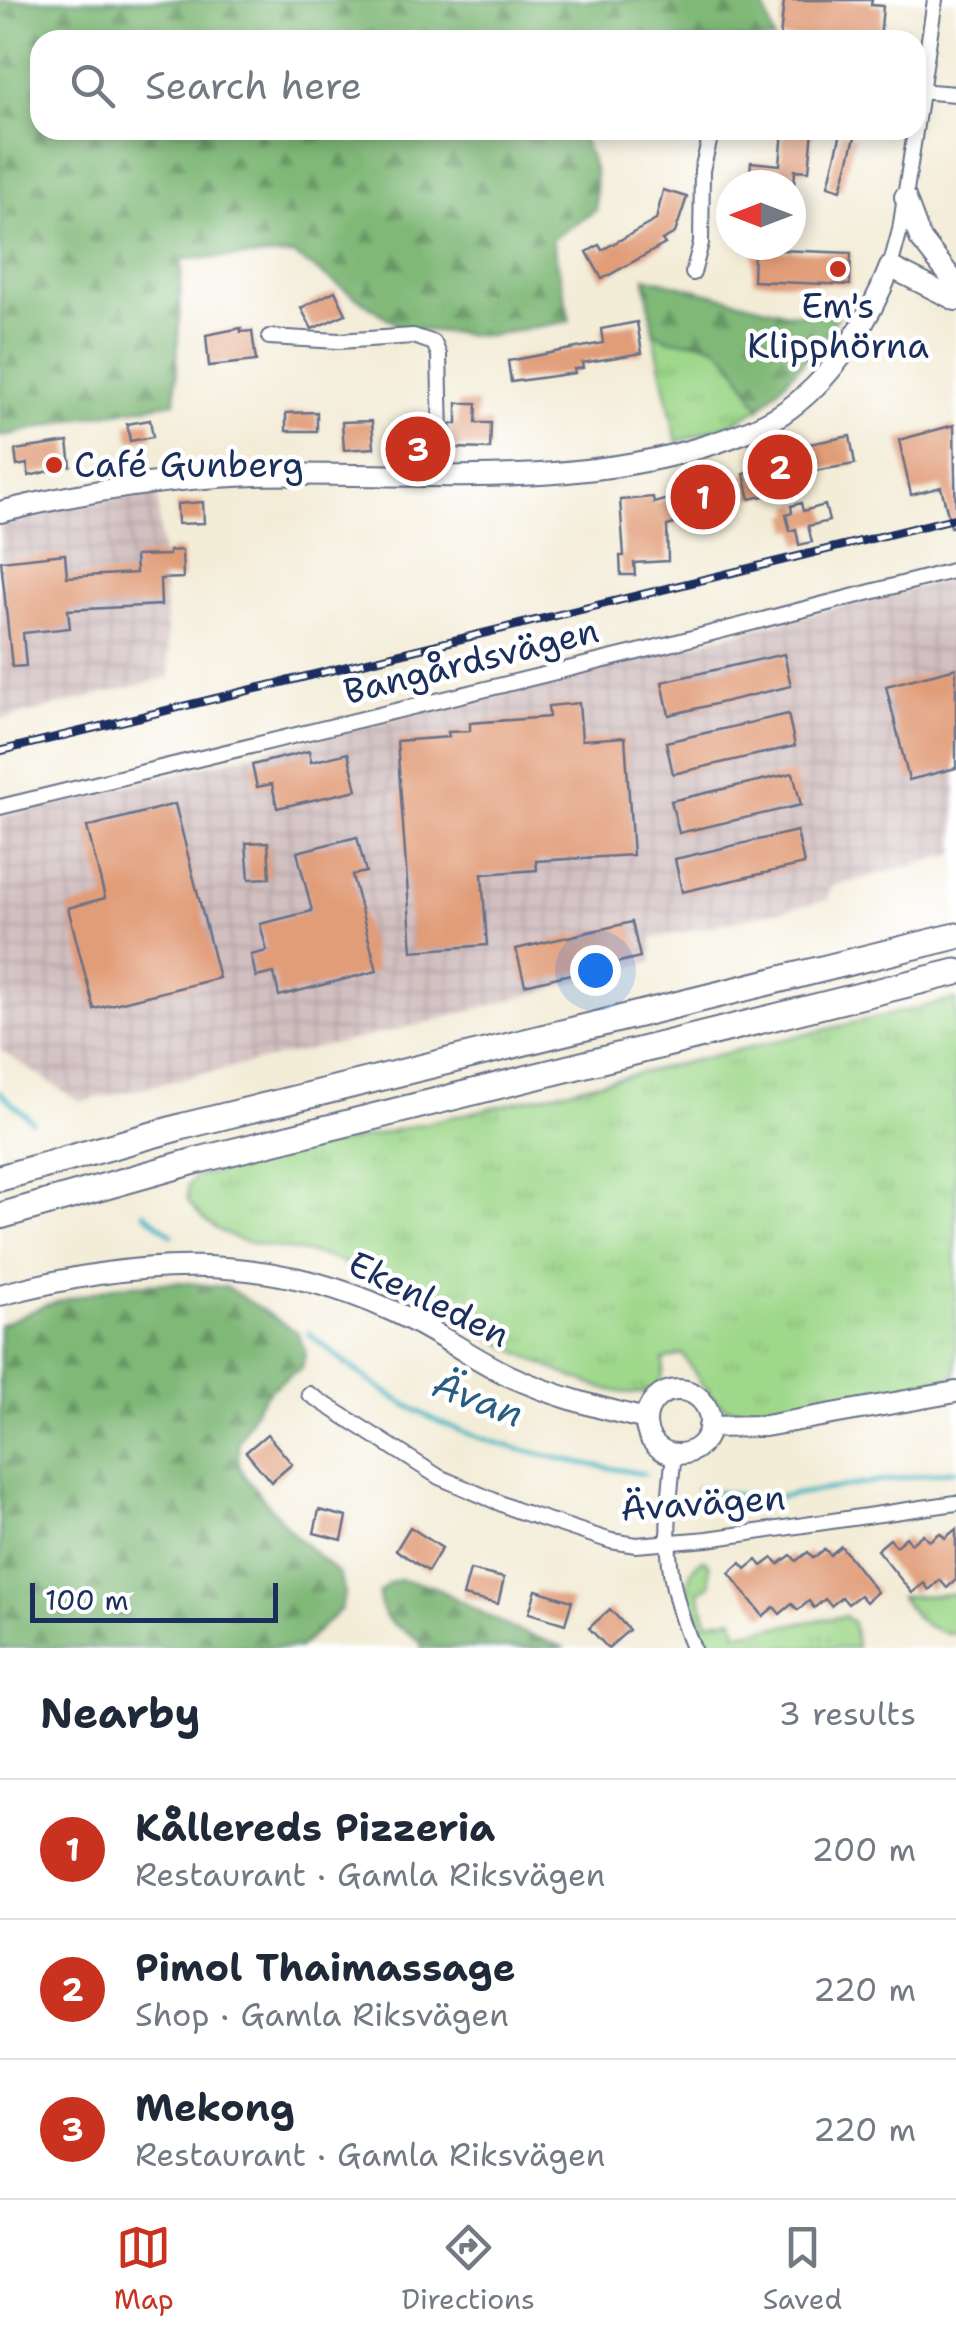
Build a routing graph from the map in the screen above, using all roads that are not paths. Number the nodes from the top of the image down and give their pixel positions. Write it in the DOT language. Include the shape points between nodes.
graph roads {
  1 [pos="935,0"];
  2 [pos="926,52"];
  3 [pos="926,92"];
  4 [pos="956,94"];
  5 [pos="710,140"];
  6 [pos="913,140"];
  7 [pos="905,198"];
  8 [pos="890,267"];
  9 [pos="692,272"];
  10 [pos="956,284"];
  11 [pos="956,300"];
  12 [pos="269,336"];
  13 [pos="442,475"];
  14 [pos="0,512"];
  15 [pos="956,570"];
  16 [pos="0,807"];
  17 [pos="956,936"];
  18 [pos="956,972"];
  19 [pos="0,1178"];
  20 [pos="0,1216"];
  21 [pos="0,1296"];
  22 [pos="956,1392"];
  23 [pos="309,1394"];
  24 [pos="646,1419"];
  25 [pos="709,1428"];
  26 [pos="674,1454"];
  27 [pos="956,1503"];
  28 [pos="666,1543"];
  29 [pos="694,1648"];
  1 -- 2 [label="street"];
  3 -- 4 [label="street"];
  5 -- 9 [label="street" via="702,170 701,243"];
  6 -- 7 [label="street"];
  7 -- 8 [label="street"];
  7 -- 10 [label="street" via="920,238"];
  8 -- 11 [label="street"];
  8 -- 13 [label="street" via="836,362 764,424 679,454 592,470"];
  12 -- 13 [label="street" via="413,336 434,343"];
  13 -- 14 [label="street" via="162,482"];
  15 -- 16 [label="street, Bangårdsvägen"];
  17 -- 19 [label="highway" via="184,1126"];
  18 -- 20 [label="highway" via="195,1161"];
  21 -- 24 [label="street, Ekenleden" via="158,1266 282,1272 388,1309 544,1390"];
  22 -- 25 [label="street" via="765,1426"];
  23 -- 28 [label="street, Ävavägen" via="480,1496 611,1542"];
  24 -- 25 [label="street" via="660,1395 679,1390 702,1402"];
  24 -- 26 [label="street" via="651,1439"];
  25 -- 26 [label="street" via="697,1448"];
  26 -- 28 [label="street"];
  27 -- 28 [label="street, Ävavägen"];
  28 -- 29 [label="street" via="670,1579"];
}
